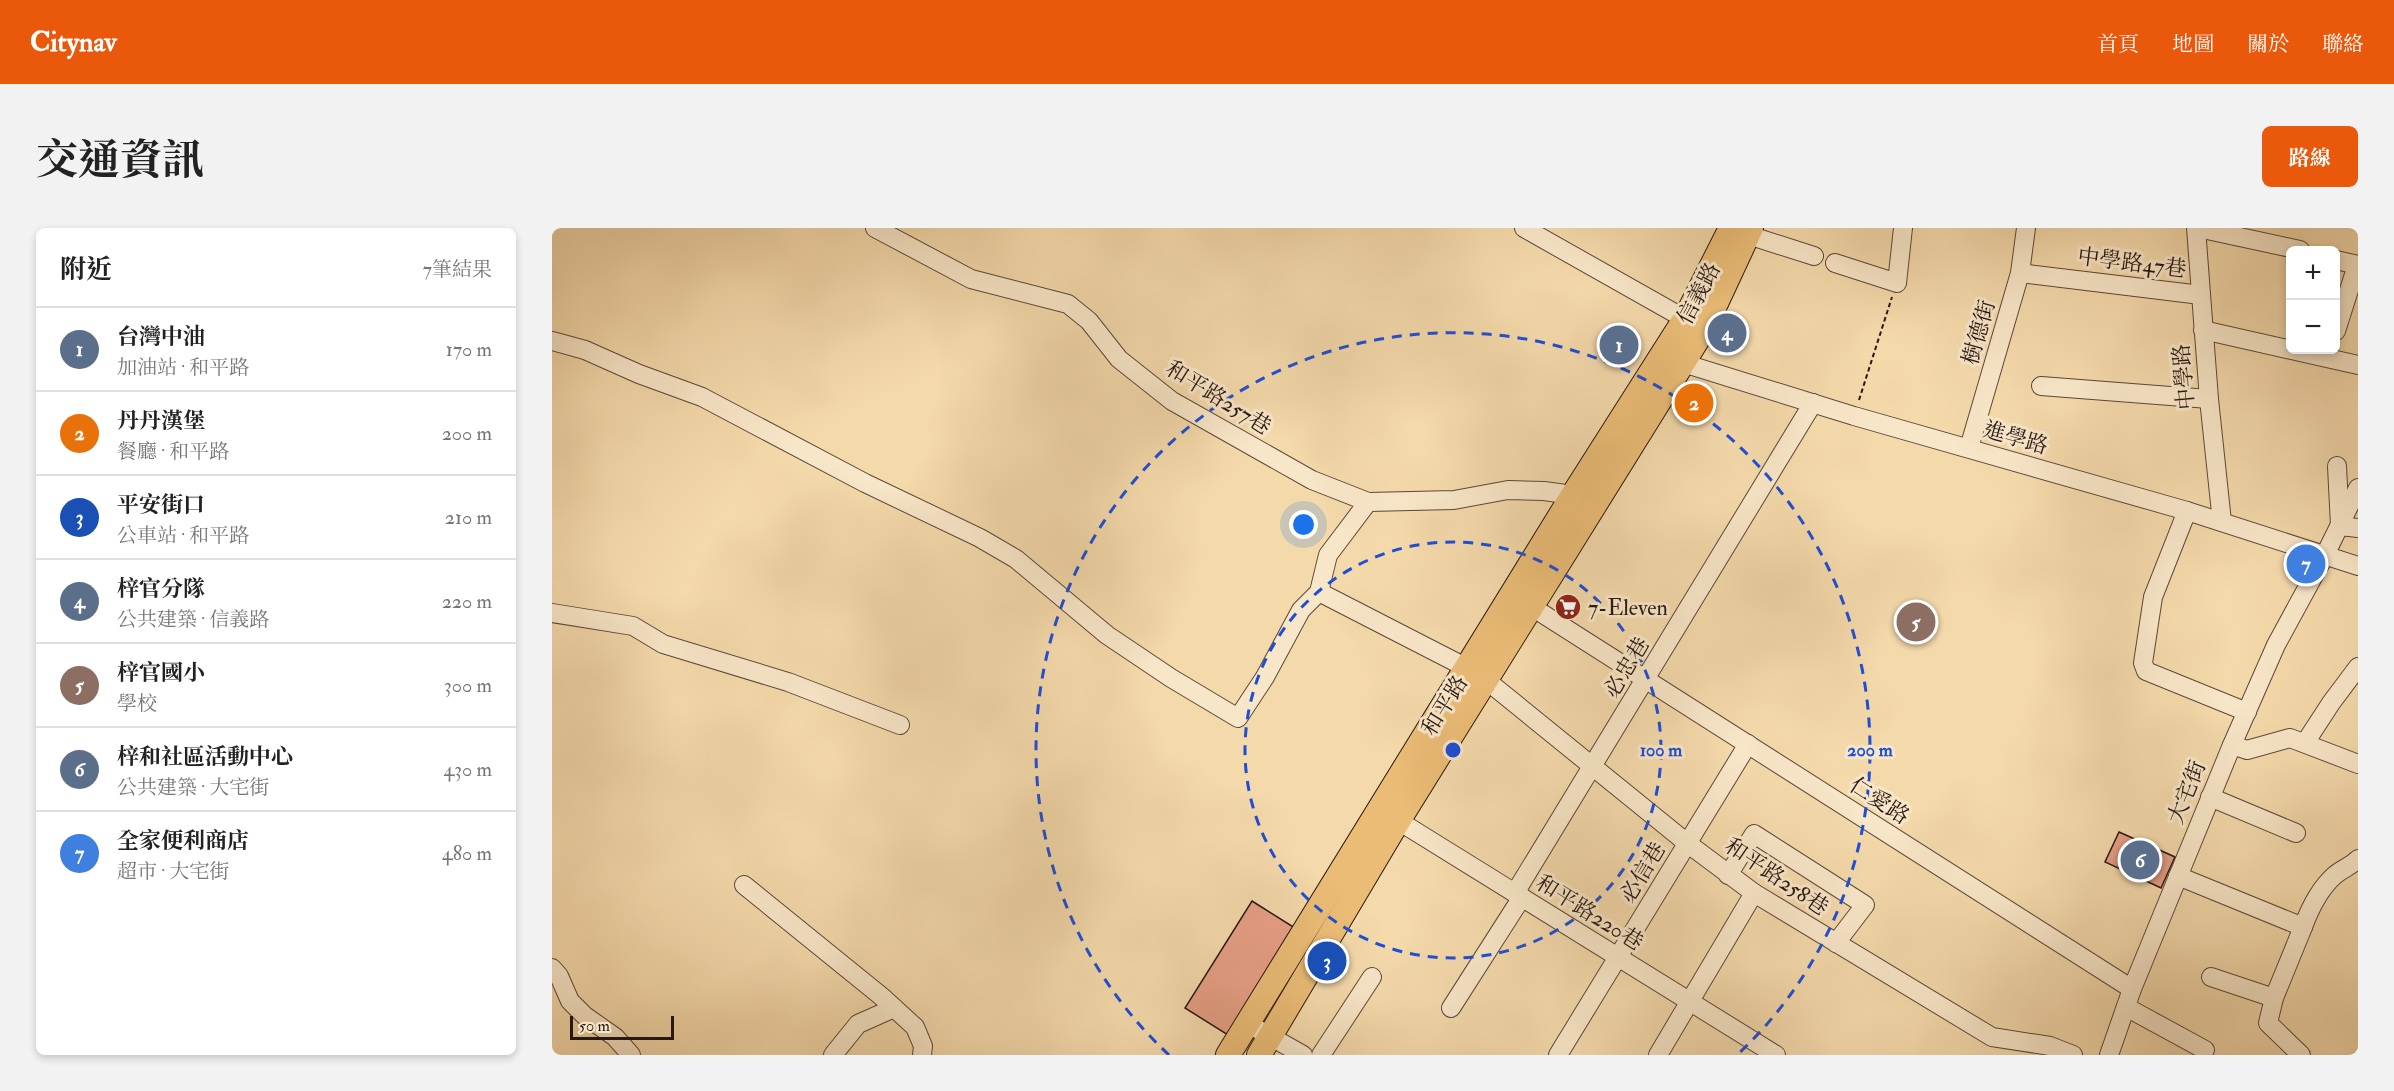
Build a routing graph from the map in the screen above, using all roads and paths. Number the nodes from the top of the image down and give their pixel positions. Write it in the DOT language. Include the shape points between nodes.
graph roads {
  1 [pos="875,228"];
  2 [pos="1524,228"];
  3 [pos="1903,228"];
  4 [pos="2026,228"];
  5 [pos="2197,228"];
  6 [pos="1743,230"];
  7 [pos="2286,247"];
  8 [pos="1814,256"];
  9 [pos="2340,261"];
  10 [pos="1835,263"];
  11 [pos="2357,265"];
  12 [pos="2020,273"];
  13 [pos="1897,283"];
  14 [pos="2201,295"];
  15 [pos="2340,318"];
  16 [pos="1694,324"];
  17 [pos="2204,330"];
  18 [pos="552,341"];
  19 [pos="2286,346"];
  20 [pos="2328,354"];
  21 [pos="1672,360"];
  22 [pos="2358,366"];
  23 [pos="2041,386"];
  24 [pos="2209,399"];
  25 [pos="1813,403"];
  26 [pos="1854,416"];
  27 [pos="1969,448"];
  28 [pos="2337,466"];
  29 [pos="2358,488"];
  30 [pos="1573,495"];
  31 [pos="1368,502"];
  32 [pos="2187,511"];
  33 [pos="2222,522"];
  34 [pos="2349,527"];
  35 [pos="2325,555"];
  36 [pos="2358,566"];
  37 [pos="1319,592"];
  38 [pos="1522,600"];
  39 [pos="552,613"];
  40 [pos="2358,667"];
  41 [pos="1476,674"];
  42 [pos="1647,680"];
  43 [pos="2247,712"];
  44 [pos="900,725"];
  45 [pos="2305,743"];
  46 [pos="1748,744"];
  47 [pos="2232,745"];
  48 [pos="2358,764"];
  49 [pos="1592,767"];
  50 [pos="2210,797"];
  51 [pos="1389,815"];
  52 [pos="2296,833"];
  53 [pos="1687,843"];
  54 [pos="2358,859"];
  55 [pos="1728,875"];
  56 [pos="2178,876"];
  57 [pos="744,885"];
  58 [pos="1754,893"];
  59 [pos="1519,895"];
  60 [pos="2303,927"];
  61 [pos="1836,944"];
  62 [pos="1618,957"];
  63 [pos="552,968"];
  64 [pos="1372,977"];
  65 [pos="2211,977"];
  66 [pos="2132,989"];
  67 [pos="2274,998"];
  68 [pos="1690,1002"];
  69 [pos="2126,1007"];
  70 [pos="894,1008"];
  71 [pos="1451,1008"];
  72 [pos="1247,1024"];
  73 [pos="1265,1046"];
  74 [pos="2205,1050"];
  75 [pos="2111,1054"];
  76 [pos="631,1055"];
  77 [pos="833,1055"];
  78 [pos="921,1055"];
  79 [pos="1228,1055"];
  80 [pos="1303,1055"];
  81 [pos="1321,1055"];
  82 [pos="1557,1055"];
  83 [pos="1658,1055"];
  84 [pos="1776,1055"];
  85 [pos="2073,1055"];
  86 [pos="2301,1055"];
  1 -- 31 [label="street, 和平路257巷" via="971,279 1068,304 1089,321 1119,359 1172,401 1312,480"];
  2 -- 16 [label="street"];
  3 -- 13 [label="street"];
  4 -- 12 [label="street, 樹德街"];
  5 -- 7 [label="street"];
  5 -- 14 [label="street, 中學路"];
  6 -- 8 [label="street"];
  6 -- 16 [label="main road, 信義路"];
  9 -- 11 [label="street"];
  10 -- 13 [label="street"];
  11 -- 15 [label="street"];
  12 -- 14 [label="street, 中學路47巷"];
  12 -- 27 [label="street, 樹德街"];
  13 -- 26 [label="path"];
  14 -- 17 [label="street, 中學路"];
  16 -- 21 [label="main road, 信義路"];
  17 -- 19 [label="street"];
  17 -- 24 [label="street, 中學路"];
  18 -- 37 [label="street" via="585,350 702,397 980,538 1016,559 1107,635 1238,718 1302,610"];
  20 -- 22 [label="street"];
  21 -- 25 [label="street, 進學路"];
  21 -- 30 [label="main road, 和平路"];
  21 -- 38 [label="main road, 和平路"];
  23 -- 24 [label="street"];
  24 -- 33 [label="street, 中學路"];
  25 -- 26 [label="street, 進學路"];
  25 -- 42 [label="street, 必忠巷"];
  26 -- 27 [label="street, 進學路"];
  27 -- 32 [label="street, 進學路"];
  28 -- 34 [label="street"];
  29 -- 34 [label="street, 大宅街"];
  30 -- 31 [label="street, 和平路257巷" via="1508,490 1454,500"];
  30 -- 38 [label="main road, 和平路"];
  31 -- 37 [label="street" via="1328,555"];
  32 -- 33 [label="street, 進學路"];
  32 -- 43 [label="street" via="2153,597 2143,663 2146,671"];
  33 -- 35 [label="street, 進學路"];
  34 -- 35 [label="street, 大宅街"];
  35 -- 36 [label="street, 進學路"];
  35 -- 43 [label="street, 大宅街" via="2276,645"];
  37 -- 41 [label="street, 和平路258巷"];
  38 -- 41 [label="main road, 和平路"];
  38 -- 42 [label="street, 仁愛路"];
  39 -- 44 [label="street" via="633,626 663,644 788,682"];
  40 -- 45 [label="street"];
  41 -- 49 [label="street, 和平路258巷"];
  41 -- 51 [label="main road, 和平路"];
  42 -- 46 [label="street, 仁愛路"];
  42 -- 49 [label="street, 必忠巷"];
  43 -- 47 [label="street, 大宅街"];
  45 -- 47 [label="street" via="2290,738 2247,750"];
  45 -- 48 [label="street"];
  46 -- 53 [label="street, 必信巷"];
  46 -- 66 [label="street, 仁愛路"];
  47 -- 50 [label="street, 大宅街"];
  49 -- 53 [label="street, 和平路258巷"];
  49 -- 59 [label="street, 必忠巷"];
  50 -- 52 [label="street"];
  50 -- 56 [label="street, 大宅街"];
  51 -- 59 [label="street, 和平路220巷"];
  51 -- 72 [label="main road, 和平路"];
  51 -- 73 [label="main road, 和平路"];
  53 -- 55 [label="street, 和平路258巷"];
  53 -- 62 [label="street, 必信巷"];
  54 -- 60 [label="street" via="2325,886 2311,905"];
  55 -- 58 [label="street, 和平路258巷"];
  55 -- 61 [label="street" via="1754,834 1865,905"];
  56 -- 60 [label="street"];
  56 -- 66 [label="street, 大宅街"];
  57 -- 70 [label="street"];
  58 -- 61 [label="street, 和平路258巷"];
  58 -- 68 [label="street"];
  59 -- 62 [label="street, 和平路220巷"];
  59 -- 71 [label="street, 必忠巷"];
  60 -- 67 [label="street"];
  61 -- 85 [label="street, 和平路258巷" via="1992,1037 2050,1046"];
  62 -- 68 [label="street, 和平路220巷"];
  62 -- 82 [label="street, 必信巷"];
  63 -- 76 [label="street" via="570,1001"];
  64 -- 81 [label="street"];
  65 -- 67 [label="street"];
  66 -- 69 [label="street, 大宅街"];
  67 -- 86 [label="street" via="2268,1023"];
  68 -- 83 [label="street"];
  68 -- 84 [label="street, 和平路220巷"];
  69 -- 74 [label="street"];
  69 -- 75 [label="street, 大宅街"];
  70 -- 77 [label="street" via="858,1024"];
  70 -- 78 [label="street" via="915,1027 923,1046"];
  72 -- 73 [label="street"];
  72 -- 79 [label="main road, 和平路"];
  73 -- 80 [label="street"];
}
